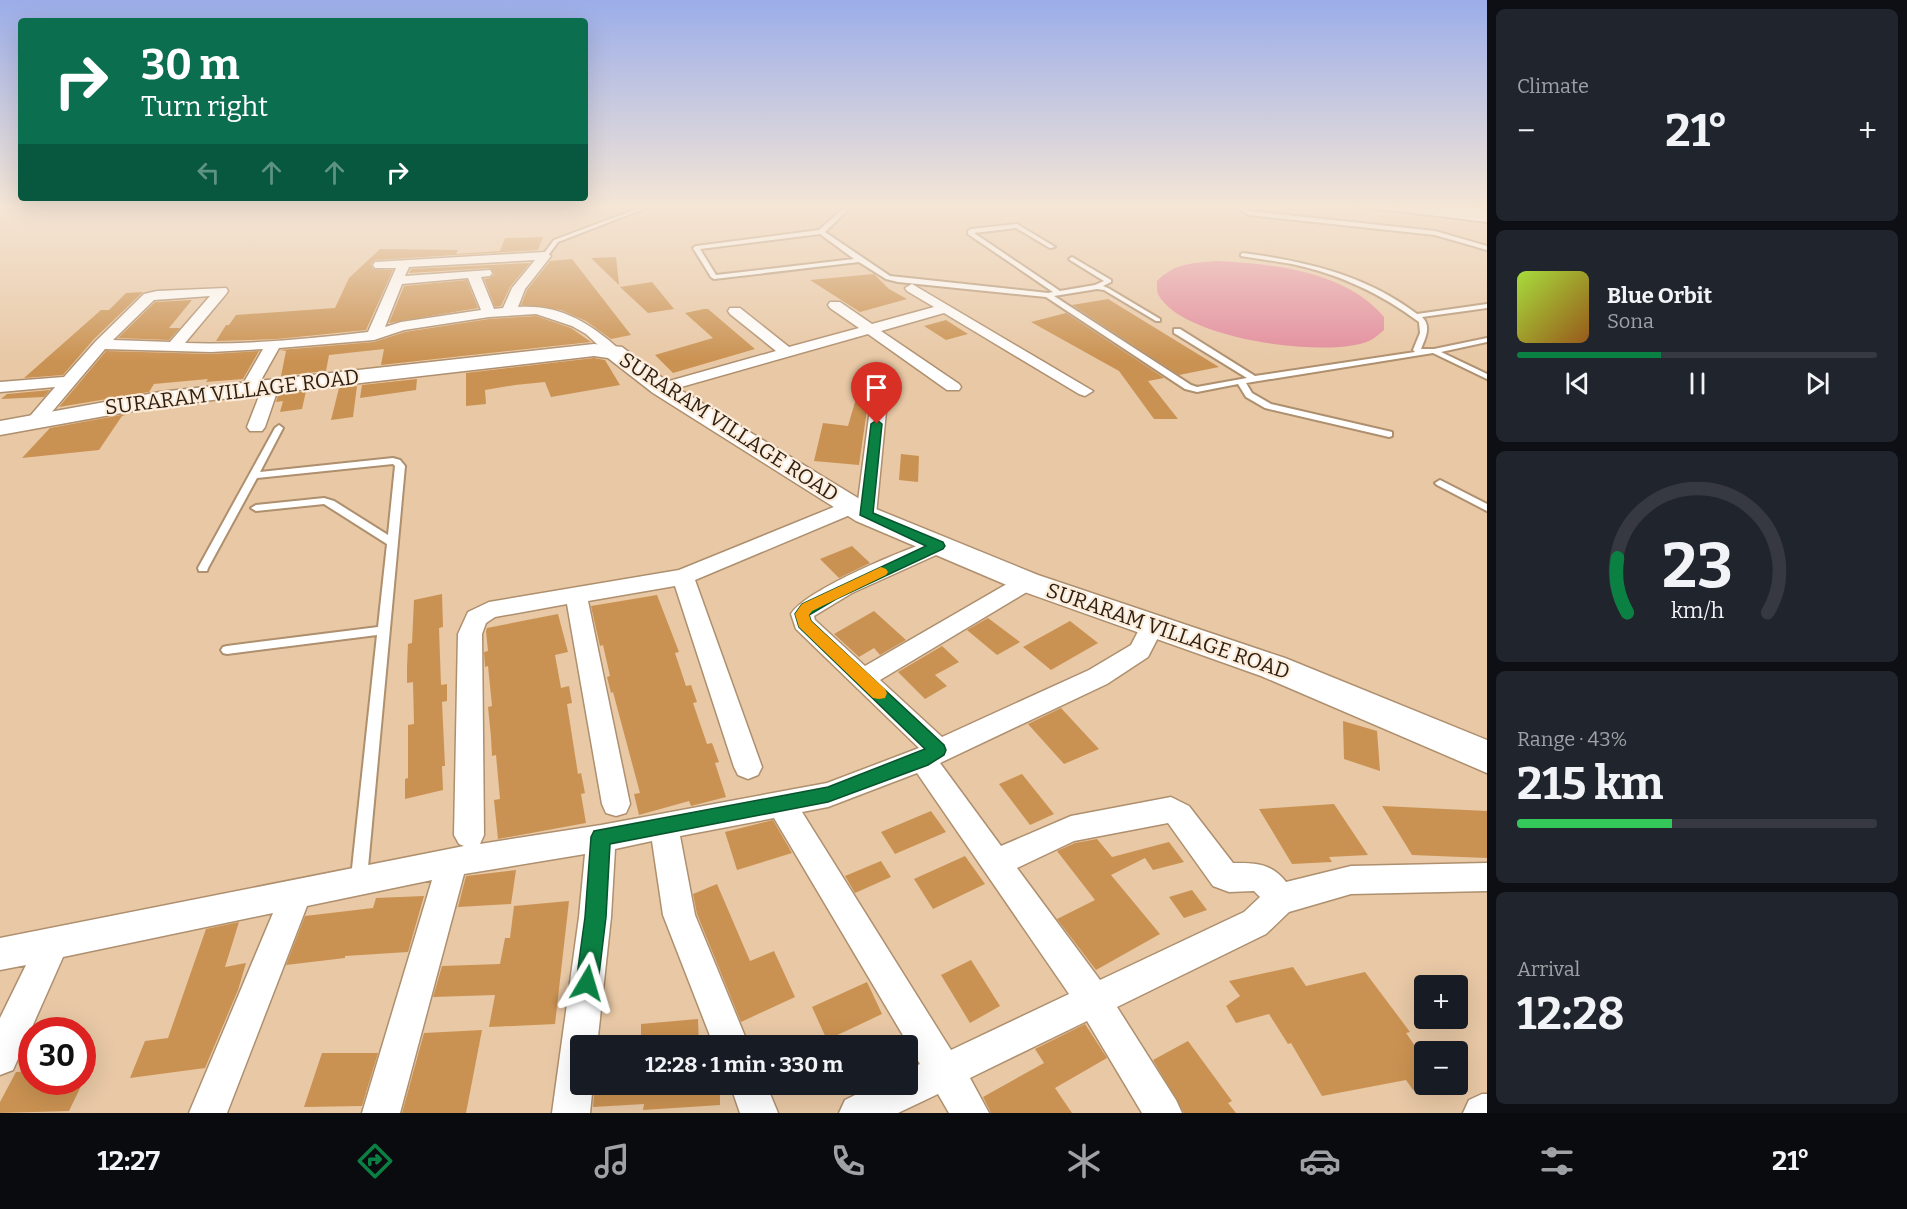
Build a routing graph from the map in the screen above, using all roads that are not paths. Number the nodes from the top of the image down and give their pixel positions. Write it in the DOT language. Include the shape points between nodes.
graph roads {
  1 [pos="528,257"];
  2 [pos="544,257"];
  3 [pos="702,257"];
  4 [pos="856,257"];
  5 [pos="1006,257"];
  6 [pos="1256,257"];
  7 [pos="1072,259"];
  8 [pos="860,260"];
  9 [pos="404,264"];
  10 [pos="378,265"];
  11 [pos="535,269"];
  12 [pos="473,274"];
  13 [pos="397,281"];
  14 [pos="1097,287"];
  15 [pos="912,288"];
  16 [pos="1059,293"];
  17 [pos="1048,295"];
  18 [pos="836,305"];
  19 [pos="1487,306"];
  20 [pos="946,308"];
  21 [pos="509,311"];
  22 [pos="735,311"];
  23 [pos="489,313"];
  24 [pos="1416,316"];
  25 [pos="1158,320"];
  26 [pos="871,330"];
  27 [pos="1177,331"];
  28 [pos="374,336"];
  29 [pos="1487,340"];
  30 [pos="101,344"];
  31 [pos="274,344"];
  32 [pos="174,347"];
  33 [pos="1434,351"];
  34 [pos="614,352"];
  35 [pos="787,353"];
  36 [pos="1422,353"];
  37 [pos="1487,377"];
  38 [pos="1254,379"];
  39 [pos="69,381"];
  40 [pos="1242,382"];
  41 [pos="0,387"];
  42 [pos="953,387"];
  43 [pos="260,388"];
  44 [pos="661,388"];
  45 [pos="1085,391"];
  46 [pos="55,397"];
  47 [pos="0,401"];
  48 [pos="879,401"];
  49 [pos="34,422"];
  50 [pos="256,427"];
  51 [pos="0,428"];
  52 [pos="279,428"];
  53 [pos="1389,434"];
  54 [pos="255,475"];
  55 [pos="1440,483"];
  56 [pos="256,508"];
  57 [pos="1487,508"];
  58 [pos="859,510"];
  59 [pos="393,543"];
  60 [pos="938,546"];
  61 [pos="203,568"];
  62 [pos="683,577"];
  63 [pos="1027,582"];
  64 [pos="576,595"];
  65 [pos="1152,626"];
  66 [pos="384,630"];
  67 [pos="227,650"];
  68 [pos="864,678"];
  69 [pos="930,755"];
  70 [pos="1487,757"];
  71 [pos="748,767"];
  72 [pos="616,804"];
  73 [pos="781,804"];
  74 [pos="664,826"];
  75 [pos="601,837"];
  76 [pos="460,849"];
  77 [pos="996,863"];
  78 [pos="1487,877"];
  79 [pos="359,882"];
  80 [pos="296,895"];
  81 [pos="1280,900"];
  82 [pos="53,944"];
  83 [pos="0,954"];
  84 [pos="1093,999"];
  85 [pos="728,1035"];
  86 [pos="0,1057"];
  87 [pos="945,1071"];
  88 [pos="752,1095"];
  89 [pos="208,1113"];
  90 [pos="381,1113"];
  91 [pos="571,1113"];
  92 [pos="759,1113"];
  93 [pos="858,1113"];
  94 [pos="970,1113"];
  95 [pos="1163,1113"];
  96 [pos="1482,1113"];
  97 [pos="1487,1113"];
  1 -- 9 [label="street"];
  2 -- 11 [label="street"];
  3 -- 8 [label="lane" via="714,277"];
  4 -- 8 [label="lane"];
  5 -- 16 [label="lane"];
  6 -- 24 [label="lane" via="1340,274 1370,287"];
  7 -- 14 [label="lane" via="1109,281"];
  8 -- 17 [label="lane" via="898,280"];
  9 -- 10 [label="street"];
  9 -- 13 [label="street"];
  11 -- 12 [label="street"];
  11 -- 21 [label="street" via="519,288"];
  12 -- 13 [label="street"];
  12 -- 23 [label="street"];
  13 -- 28 [label="street"];
  14 -- 16 [label="lane"];
  14 -- 25 [label="lane"];
  15 -- 20 [label="street"];
  16 -- 17 [label="lane"];
  17 -- 40 [label="lane" via="1188,387 1197,390"];
  18 -- 26 [label="street"];
  19 -- 24 [label="lane"];
  20 -- 26 [label="street"];
  20 -- 45 [label="street"];
  21 -- 23 [label="street"];
  21 -- 34 [label="street" via="537,309 577,323"];
  22 -- 35 [label="street"];
  23 -- 28 [label="street" via="401,326"];
  24 -- 36 [label="lane" via="1422,321 1424,333 1417,350"];
  26 -- 35 [label="street"];
  26 -- 42 [label="street"];
  27 -- 38 [label="lane"];
  28 -- 31 [label="street"];
  29 -- 33 [label="lane"];
  30 -- 32 [label="street"];
  30 -- 32 [label="street" via="152,296 221,291"];
  30 -- 39 [label="street"];
  31 -- 32 [label="street"];
  31 -- 43 [label="street"];
  33 -- 36 [label="lane"];
  33 -- 37 [label="lane"];
  34 -- 43 [label="main road, SURARAM VILLAGE ROAD" via="594,350"];
  34 -- 44 [label="main road, SURARAM VILLAGE ROAD"];
  35 -- 44 [label="street"];
  36 -- 38 [label="lane"];
  38 -- 40 [label="lane"];
  39 -- 41 [label="street"];
  39 -- 46 [label="street"];
  40 -- 53 [label="lane" via="1249,394 1268,406"];
  43 -- 49 [label="main road, SURARAM VILLAGE ROAD" via="106,406"];
  43 -- 50 [label="street"];
  44 -- 58 [label="main road, SURARAM VILLAGE ROAD"];
  46 -- 47 [label="street"];
  46 -- 49 [label="street"];
  48 -- 58 [label="street"];
  49 -- 51 [label="main road, SURARAM VILLAGE ROAD"];
  52 -- 54 [label="lane"];
  54 -- 59 [label="lane" via="397,462 400,466"];
  54 -- 61 [label="lane"];
  55 -- 57 [label="lane"];
  56 -- 59 [label="lane" via="324,501"];
  58 -- 60 [label="main road, SURARAM VILLAGE ROAD"];
  58 -- 62 [label="street"];
  59 -- 66 [label="lane"];
  60 -- 63 [label="main road, SURARAM VILLAGE ROAD"];
  60 -- 68 [label="street" via="831,595 802,614 804,623"];
  62 -- 64 [label="street"];
  62 -- 71 [label="street"];
  63 -- 65 [label="main road, SURARAM VILLAGE ROAD"];
  63 -- 68 [label="street"];
  64 -- 72 [label="street"];
  64 -- 76 [label="street" via="489,610 476,618 470,634"];
  65 -- 69 [label="street" via="1140,651 1098,677"];
  65 -- 70 [label="main road, SURARAM VILLAGE ROAD" via="1273,667"];
  66 -- 67 [label="lane"];
  66 -- 79 [label="lane"];
  68 -- 69 [label="street"];
  69 -- 73 [label="street" via="828,795"];
  69 -- 77 [label="street"];
  73 -- 74 [label="street"];
  73 -- 87 [label="street"];
  74 -- 75 [label="street"];
  74 -- 85 [label="street" via="679,915"];
  75 -- 76 [label="street"];
  75 -- 91 [label="street"];
  76 -- 79 [label="street"];
  76 -- 90 [label="street"];
  77 -- 81 [label="street" via="1071,829 1171,810 1179,814 1224,876 1264,879"];
  77 -- 84 [label="street"];
  78 -- 81 [label="street" via="1351,880"];
  79 -- 80 [label="street"];
  80 -- 82 [label="street"];
  80 -- 89 [label="street"];
  81 -- 84 [label="street" via="1255,923"];
  82 -- 83 [label="street"];
  82 -- 86 [label="street"];
  84 -- 87 [label="street"];
  84 -- 95 [label="street"];
  87 -- 93 [label="street"];
  87 -- 94 [label="street"];
  88 -- 92 [label="street"];
  96 -- 97 [label="street"];
}
